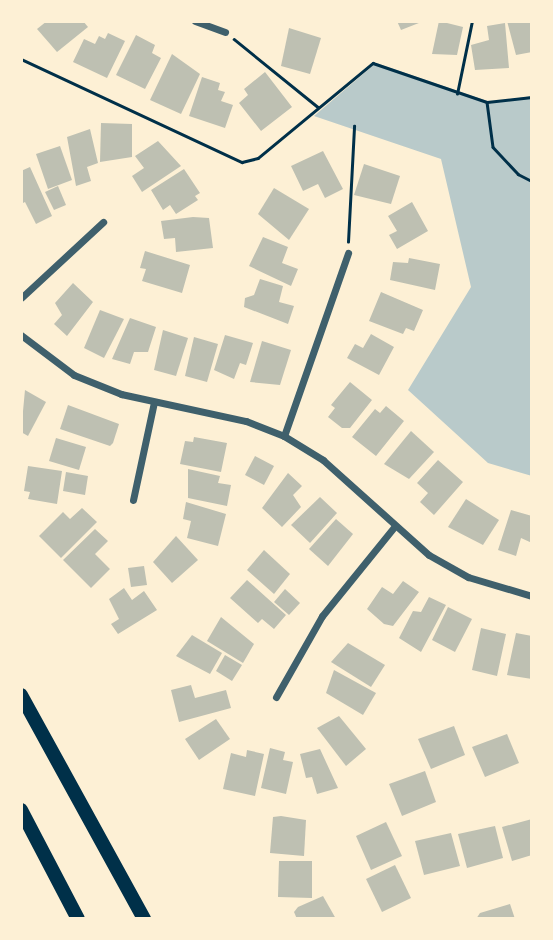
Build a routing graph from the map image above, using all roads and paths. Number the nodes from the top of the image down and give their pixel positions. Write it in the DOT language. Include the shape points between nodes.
graph roads {
  1 [pos="195,21"];
  2 [pos="472,21"];
  3 [pos="225,32"];
  4 [pos="21,59"];
  5 [pos="457,93"];
  6 [pos="532,97"];
  7 [pos="488,102"];
  8 [pos="318,107"];
  9 [pos="354,126"];
  10 [pos="532,181"];
  11 [pos="103,222"];
  12 [pos="348,253"];
  13 [pos="21,298"];
  14 [pos="21,335"];
  15 [pos="155,402"];
  16 [pos="284,436"];
  17 [pos="133,500"];
  18 [pos="395,526"];
  19 [pos="532,596"];
  20 [pos="21,695"];
  21 [pos="276,697"];
  22 [pos="21,810"];
  23 [pos="78,919"];
  24 [pos="144,919"];
  1 -- 3 [label="street"];
  2 -- 5 [label="path"];
  3 -- 8 [label="path"];
  4 -- 8 [label="path" via="242,162 258,158"];
  5 -- 7 [label="path"];
  5 -- 8 [label="path" via="373,63"];
  6 -- 7 [label="path"];
  7 -- 10 [label="path" via="493,147 518,174"];
  9 -- 12 [label="path"];
  11 -- 13 [label="street"];
  12 -- 16 [label="street"];
  14 -- 15 [label="street" via="74,375"];
  15 -- 16 [label="street" via="246,421"];
  15 -- 17 [label="street"];
  16 -- 18 [label="street" via="323,460"];
  18 -- 19 [label="street" via="448,567 490,586"];
  18 -- 21 [label="street" via="322,616"];
  20 -- 24 [label="main road"];
  22 -- 23 [label="main road"];
}
